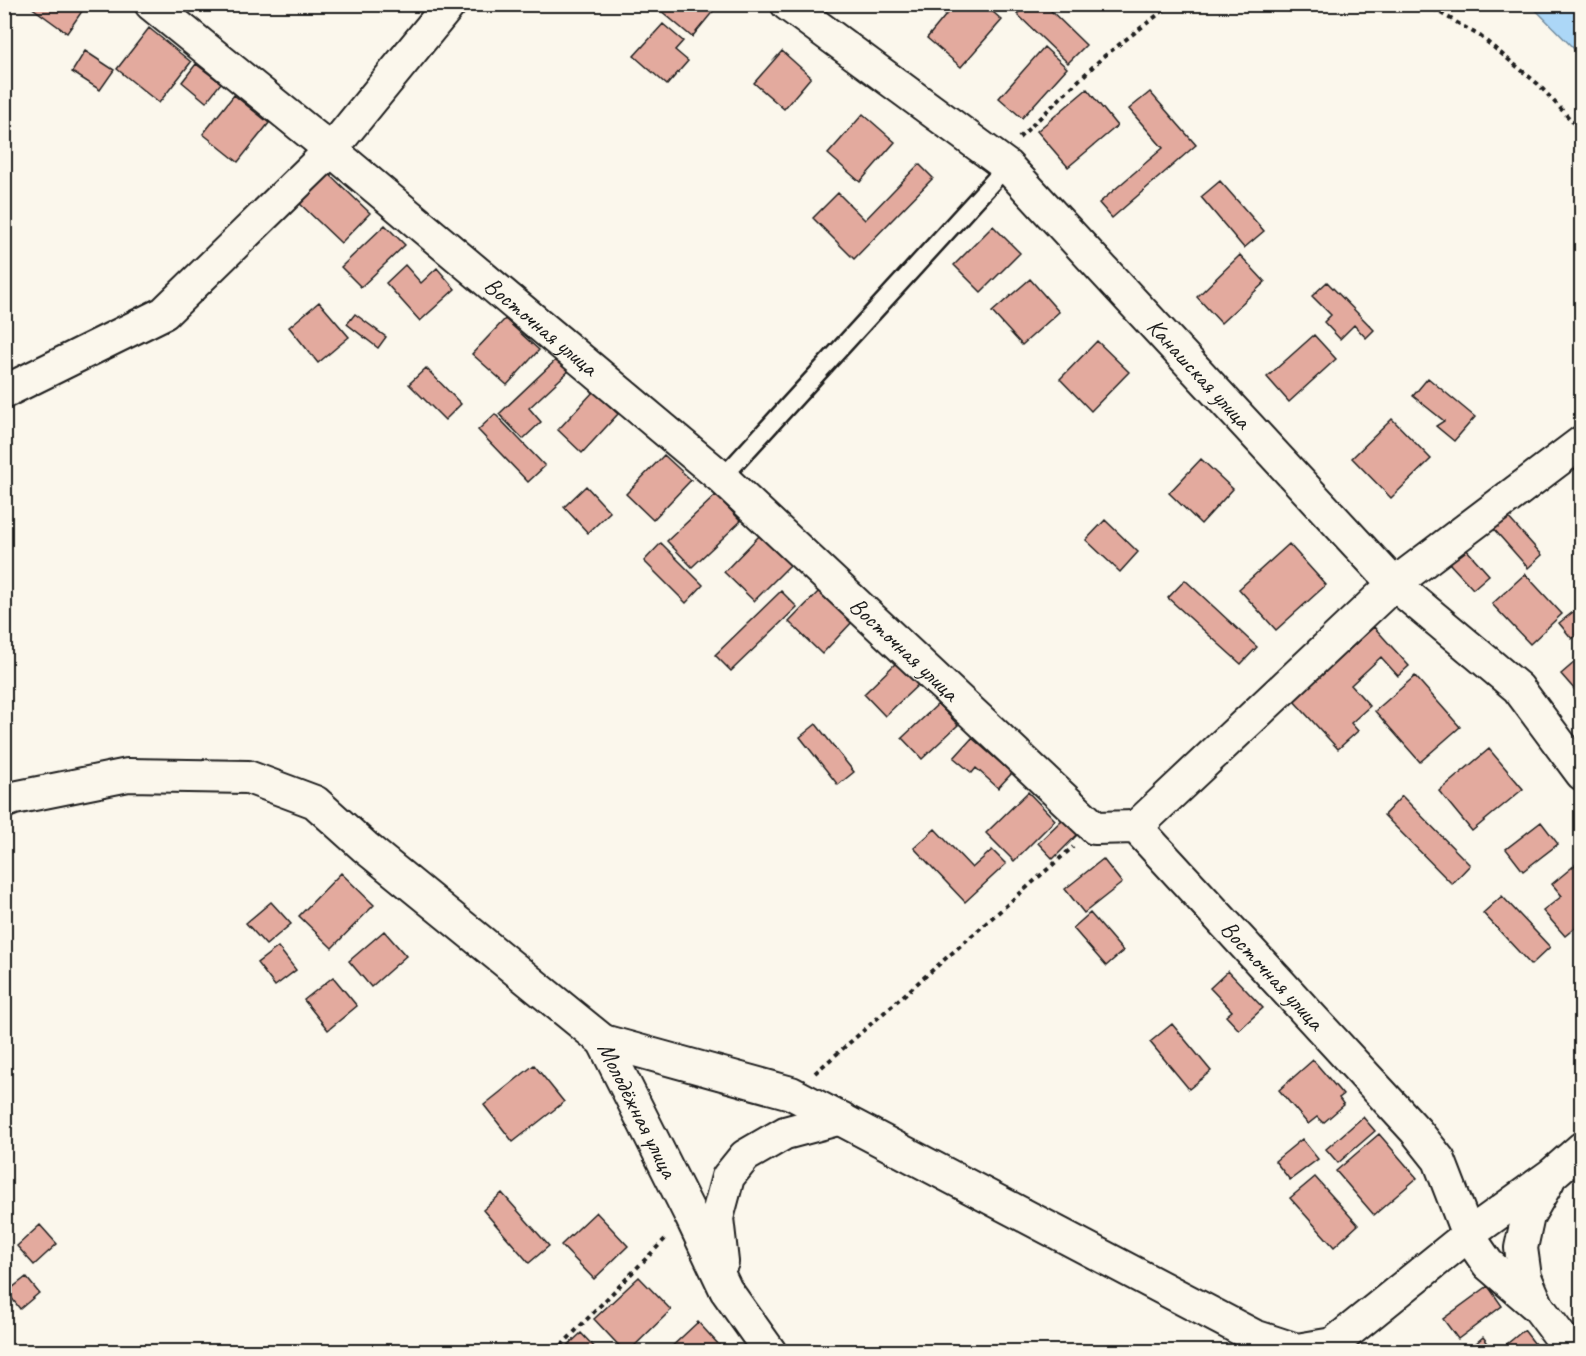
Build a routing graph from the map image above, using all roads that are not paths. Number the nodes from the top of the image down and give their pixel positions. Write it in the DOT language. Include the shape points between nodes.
graph roads {
  1 [pos="151,4"];
  2 [pos="450,4"];
  3 [pos="787,4"];
  4 [pos="331,150"];
  5 [pos="1002,163"];
  6 [pos="4,392"];
  7 [pos="1581,442"];
  8 [pos="722,478"];
  9 [pos="1394,584"];
  10 [pos="1581,774"];
  11 [pos="4,802"];
  12 [pos="1136,827"];
  13 [pos="603,1041"];
  14 [pos="841,1118"];
  15 [pos="1581,1148"];
  16 [pos="1551,1175"];
  17 [pos="1468,1235"];
  18 [pos="726,1290"];
  19 [pos="1538,1307"];
  20 [pos="770,1352"];
  21 [pos="1572,1352"];
  1 -- 4 [label="street, Восточная улица"];
  2 -- 4 [label="street"];
  3 -- 5 [label="street, Канашская улица"];
  4 -- 6 [label="street" via="164,313"];
  4 -- 8 [label="street, Восточная улица"];
  5 -- 8 [label="lane"];
  5 -- 9 [label="street, Канашская улица"];
  7 -- 9 [label="street"];
  8 -- 12 [label="street, Восточная улица" via="1095,828"];
  9 -- 10 [label="street, Канашская улица" via="1518,688"];
  9 -- 12 [label="street"];
  11 -- 13 [label="street, Молодёжная улица" via="129,775 248,777 315,802"];
  12 -- 17 [label="street, Восточная улица" via="1416,1131 1439,1160"];
  13 -- 14 [label="street" via="791,1093"];
  13 -- 18 [label="street, Молодёжная улица"];
  14 -- 17 [label="street" via="1254,1336 1298,1350 1333,1344"];
  14 -- 18 [label="street" via="785,1133 745,1156 728,1176 717,1218"];
  15 -- 16 [label="street"];
  16 -- 17 [label="street"];
  16 -- 19 [label="street" via="1528,1216 1521,1248 1525,1277"];
  17 -- 19 [label="street, Восточная улица" via="1488,1264"];
  18 -- 20 [label="street, Молодёжная улица"];
  19 -- 21 [label="street, Восточная улица"];
}
